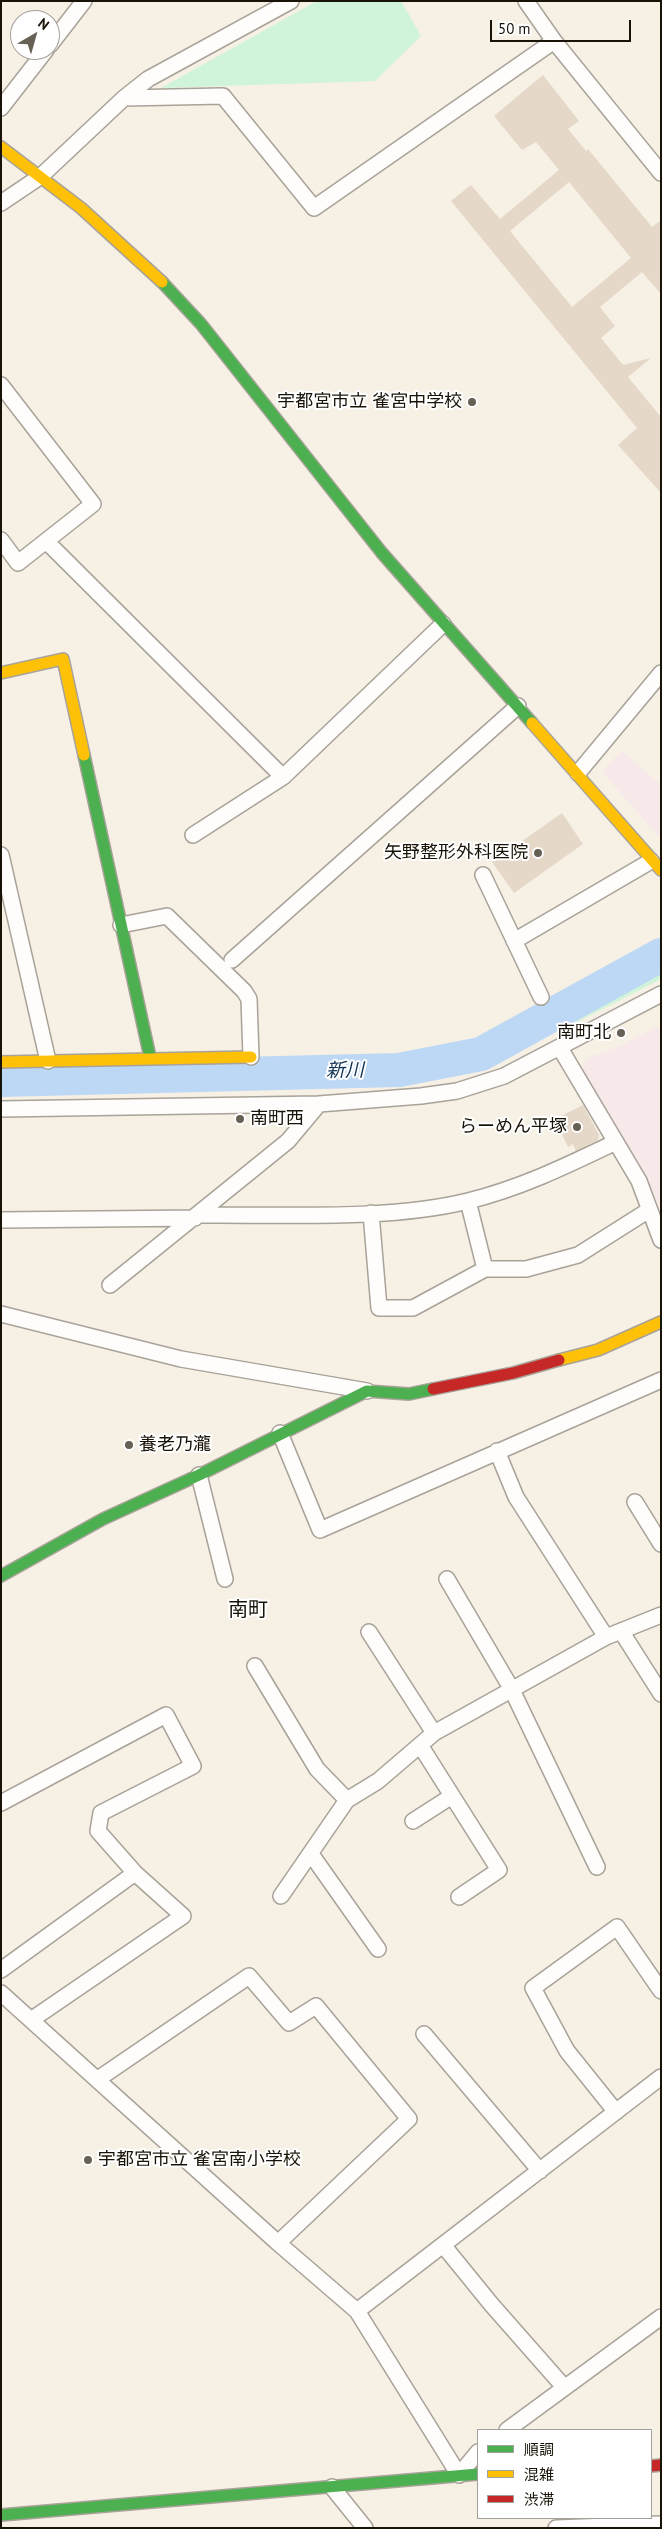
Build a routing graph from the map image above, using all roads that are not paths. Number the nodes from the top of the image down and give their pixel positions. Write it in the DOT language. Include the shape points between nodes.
graph roads {
  1 [pos="84,1"];
  2 [pos="291,1"];
  3 [pos="526,1"];
  4 [pos="267,6"];
  5 [pos="60,33"];
  6 [pos="554,41"];
  7 [pos="38,60"];
  8 [pos="124,98"];
  9 [pos="1,108"];
  10 [pos="1,147"];
  11 [pos="661,173"];
  12 [pos="41,176"];
  13 [pos="1,203"];
  14 [pos="1,385"];
  15 [pos="1,540"];
  16 [pos="46,541"];
  17 [pos="443,624"];
  18 [pos="1,673"];
  19 [pos="661,673"];
  20 [pos="518,706"];
  21 [pos="578,773"];
  22 [pos="283,777"];
  23 [pos="193,835"];
  24 [pos="1,855"];
  25 [pos="656,866"];
  26 [pos="483,874"];
  27 [pos="121,925"];
  28 [pos="514,941"];
  29 [pos="232,960"];
  30 [pos="661,994"];
  31 [pos="540,997"];
  32 [pos="560,1048"];
  33 [pos="251,1057"];
  34 [pos="150,1058"];
  35 [pos="48,1061"];
  36 [pos="1,1062"];
  37 [pos="319,1104"];
  38 [pos="1,1109"];
  39 [pos="616,1142"];
  40 [pos="468,1201"];
  41 [pos="649,1210"];
  42 [pos="371,1213"];
  43 [pos="197,1216"];
  44 [pos="1,1220"];
  45 [pos="661,1240"];
  46 [pos="485,1269"];
  47 [pos="110,1284"];
  48 [pos="1,1314"];
  49 [pos="661,1322"];
  50 [pos="661,1380"];
  51 [pos="367,1391"];
  52 [pos="280,1433"];
  53 [pos="498,1450"];
  54 [pos="199,1475"];
  55 [pos="635,1502"];
  56 [pos="661,1544"];
  57 [pos="1,1576"];
  58 [pos="225,1579"];
  59 [pos="447,1579"];
  60 [pos="661,1615"];
  61 [pos="621,1631"];
  62 [pos="369,1632"];
  63 [pos="606,1637"];
  64 [pos="255,1666"];
  65 [pos="511,1688"];
  66 [pos="661,1694"];
  67 [pos="434,1733"];
  68 [pos="420,1745"];
  69 [pos="452,1796"];
  70 [pos="347,1800"];
  71 [pos="1,1803"];
  72 [pos="413,1821"];
  73 [pos="311,1854"];
  74 [pos="597,1866"];
  75 [pos="135,1873"];
  76 [pos="281,1896"];
  77 [pos="459,1897"];
  78 [pos="378,1949"];
  79 [pos="1,1970"];
  80 [pos="661,1991"];
  81 [pos="1,1993"];
  82 [pos="31,2020"];
  83 [pos="424,2034"];
  84 [pos="661,2077"];
  85 [pos="98,2079"];
  86 [pos="616,2112"];
  87 [pos="540,2171"];
  88 [pos="278,2243"];
  89 [pos="443,2245"];
  90 [pos="358,2311"];
  91 [pos="661,2318"];
  92 [pos="564,2387"];
  93 [pos="508,2429"];
  94 [pos="477,2453"];
  95 [pos="477,2474"];
  96 [pos="459,2475"];
  97 [pos="332,2487"];
  98 [pos="1,2515"];
  99 [pos="660,2526"];
  100 [pos="365,2528"];
  101 [pos="556,2528"];
  1 -- 5 [label="street"];
  2 -- 4 [label="street"];
  3 -- 6 [label="street"];
  4 -- 8 [label="street" via="148,79"];
  6 -- 8 [label="street" via="314,208 224,96"];
  6 -- 11 [label="street"];
  7 -- 9 [label="street"];
  8 -- 12 [label="street"];
  10 -- 12 [label="street"];
  12 -- 13 [label="street"];
  12 -- 17 [label="street" via="98,221 172,289 382,553"];
  14 -- 16 [label="street" via="93,504"];
  15 -- 16 [label="street" via="18,562"];
  16 -- 22 [label="street"];
  17 -- 20 [label="street"];
  17 -- 22 [label="street"];
  18 -- 27 [label="street" via="63,659"];
  19 -- 21 [label="street"];
  20 -- 21 [label="street"];
  20 -- 29 [label="street"];
  21 -- 25 [label="street"];
  22 -- 23 [label="street"];
  24 -- 35 [label="street"];
  25 -- 28 [label="street"];
  26 -- 28 [label="street"];
  27 -- 33 [label="street" via="167,916 244,991 249,999"];
  27 -- 34 [label="street"];
  28 -- 31 [label="street"];
  30 -- 32 [label="street"];
  32 -- 37 [label="street" via="504,1076 456,1091"];
  32 -- 39 [label="street"];
  33 -- 34 [label="street"];
  34 -- 35 [label="street"];
  35 -- 36 [label="street"];
  37 -- 38 [label="street"];
  37 -- 43 [label="street" via="288,1141"];
  39 -- 40 [label="street" via="538,1180"];
  39 -- 41 [label="street" via="639,1181"];
  40 -- 42 [label="street" via="418,1210"];
  40 -- 46 [label="street"];
  41 -- 45 [label="street"];
  41 -- 46 [label="street" via="578,1255 526,1269"];
  42 -- 43 [label="street"];
  42 -- 46 [label="street" via="379,1308 413,1308"];
  43 -- 44 [label="street"];
  43 -- 47 [label="street"];
  48 -- 51 [label="street" via="181,1360"];
  49 -- 51 [label="street" via="598,1350 513,1373 409,1394"];
  50 -- 53 [label="street"];
  51 -- 52 [label="street"];
  52 -- 53 [label="street" via="320,1530"];
  52 -- 54 [label="street"];
  53 -- 63 [label="street" via="516,1497"];
  54 -- 57 [label="street" via="103,1519"];
  54 -- 58 [label="street"];
  55 -- 56 [label="street"];
  59 -- 65 [label="street"];
  60 -- 61 [label="street"];
  61 -- 63 [label="street"];
  61 -- 66 [label="street"];
  62 -- 67 [label="street"];
  63 -- 65 [label="street"];
  64 -- 70 [label="street" via="317,1769"];
  65 -- 67 [label="street"];
  65 -- 74 [label="street"];
  67 -- 68 [label="street"];
  68 -- 69 [label="street"];
  68 -- 70 [label="street" via="378,1781"];
  69 -- 72 [label="street"];
  69 -- 77 [label="street" via="499,1870"];
  70 -- 73 [label="street"];
  71 -- 75 [label="street" via="166,1715 194,1766 101,1813 98,1831"];
  73 -- 76 [label="street"];
  73 -- 78 [label="street"];
  75 -- 79 [label="street"];
  75 -- 82 [label="street" via="183,1916"];
  80 -- 86 [label="street" via="616,1927 533,1988 567,2051"];
  81 -- 82 [label="street"];
  82 -- 85 [label="street"];
  83 -- 87 [label="street"];
  84 -- 86 [label="street"];
  85 -- 88 [label="street"];
  85 -- 88 [label="street" via="249,1976 289,2023 316,2006 410,2118"];
  86 -- 87 [label="street"];
  87 -- 89 [label="street"];
  88 -- 90 [label="street"];
  89 -- 90 [label="street"];
  89 -- 92 [label="street"];
  90 -- 96 [label="street"];
  91 -- 92 [label="street"];
  92 -- 93 [label="street"];
  94 -- 96 [label="street"];
  95 -- 96 [label="street"];
  96 -- 97 [label="street"];
  97 -- 98 [label="street"];
  97 -- 100 [label="street"];
  99 -- 101 [label="street"];
}
